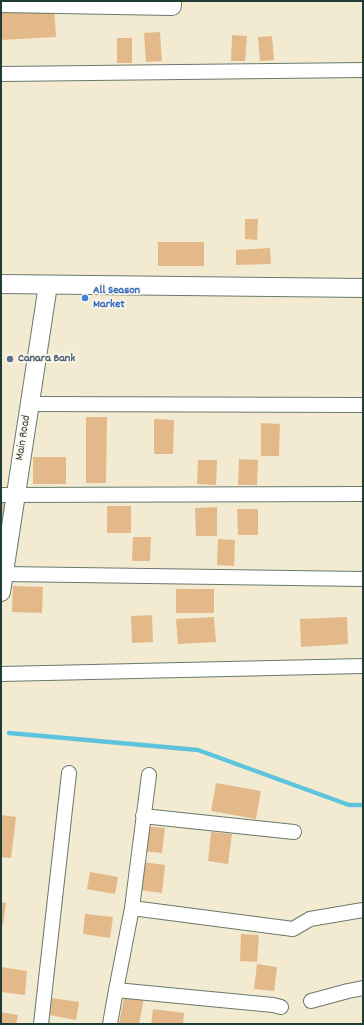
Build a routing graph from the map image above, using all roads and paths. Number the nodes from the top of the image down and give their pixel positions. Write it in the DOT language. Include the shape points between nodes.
graph roads {
  1 [pos="172,1"];
  2 [pos="1,3"];
  3 [pos="363,70"];
  4 [pos="1,74"];
  5 [pos="1,284"];
  6 [pos="48,285"];
  7 [pos="363,288"];
  8 [pos="30,404"];
  9 [pos="363,405"];
  10 [pos="363,494"];
  11 [pos="8,495"];
  12 [pos="4,574"];
  13 [pos="363,579"];
  14 [pos="1,592"];
  15 [pos="363,666"];
  16 [pos="1,674"];
  17 [pos="69,773"];
  18 [pos="148,776"];
  19 [pos="144,816"];
  20 [pos="294,832"];
  21 [pos="132,908"];
  22 [pos="363,910"];
  23 [pos="363,988"];
  24 [pos="116,990"];
  25 [pos="311,1001"];
  26 [pos="281,1007"];
  27 [pos="41,1024"];
  28 [pos="110,1024"];
  1 -- 2 [label="street" via="172,6"];
  3 -- 4 [label="street"];
  5 -- 6 [label="street"];
  6 -- 7 [label="street"];
  6 -- 8 [label="street, Main Road"];
  8 -- 9 [label="street"];
  8 -- 11 [label="street, Main Road"];
  10 -- 11 [label="street"];
  11 -- 12 [label="street, Main Road"];
  12 -- 13 [label="street"];
  12 -- 14 [label="street, Main Road"];
  15 -- 16 [label="street"];
  17 -- 27 [label="street"];
  18 -- 19 [label="street"];
  19 -- 20 [label="street"];
  19 -- 21 [label="street"];
  21 -- 22 [label="street" via="293,929 310,920"];
  21 -- 24 [label="street"];
  23 -- 25 [label="street"];
  24 -- 26 [label="street"];
  24 -- 28 [label="street"];
}
